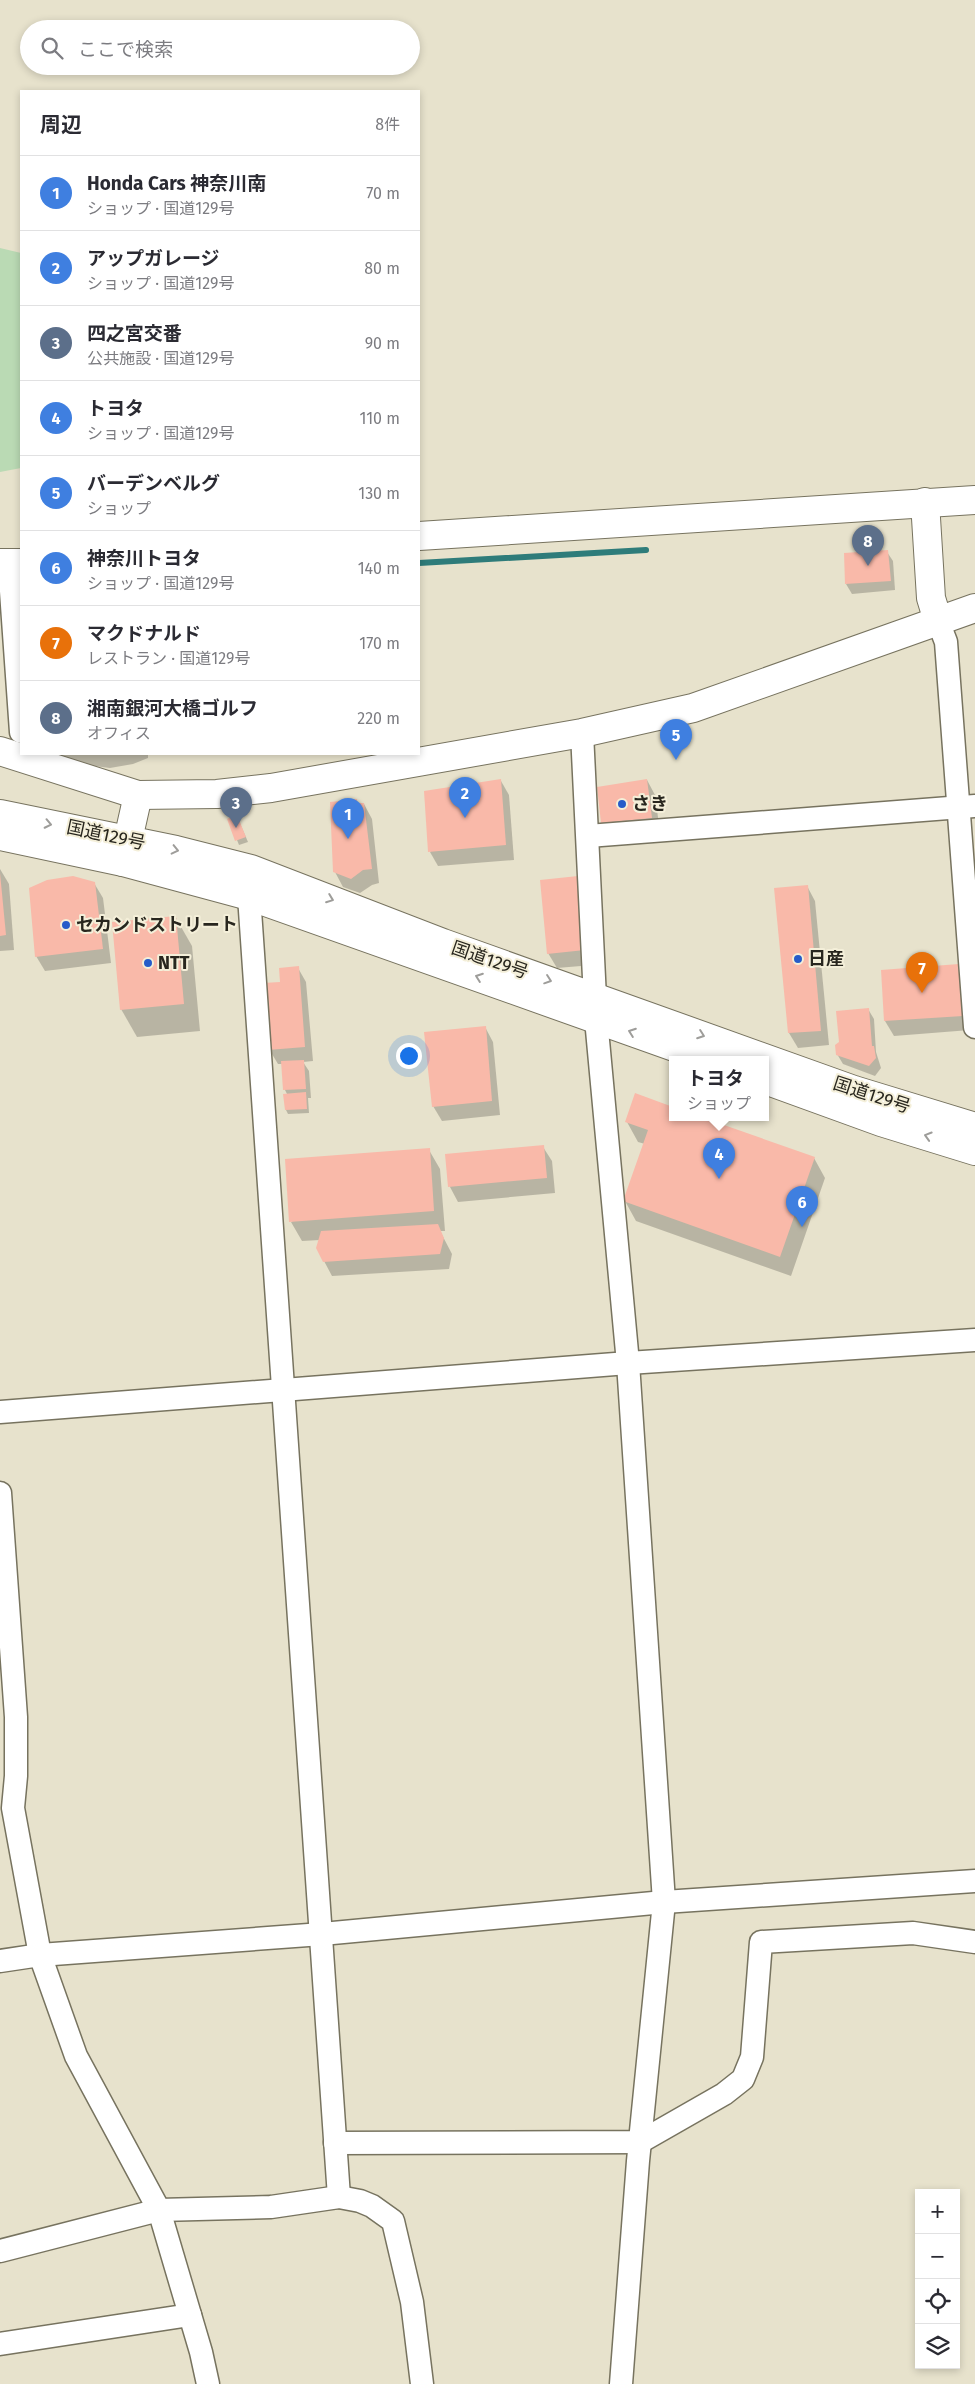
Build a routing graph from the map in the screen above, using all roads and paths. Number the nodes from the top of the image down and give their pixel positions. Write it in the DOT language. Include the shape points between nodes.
graph roads {
  1 [pos="975,500"];
  2 [pos="926,502"];
  3 [pos="420,536"];
  4 [pos="10,563"];
  5 [pos="975,608"];
  6 [pos="938,622"];
  7 [pos="582,733"];
  8 [pos="17,749"];
  9 [pos="33,755"];
  10 [pos="138,794"];
  11 [pos="967,807"];
  12 [pos="0,814"];
  13 [pos="0,836"];
  14 [pos="588,836"];
  15 [pos="125,851"];
  16 [pos="249,896"];
  17 [pos="596,1008"];
  18 [pos="975,1026"];
  19 [pos="702,1056"];
  20 [pos="747,1056"];
  21 [pos="769,1063"];
  22 [pos="769,1081"];
  23 [pos="975,1128"];
  24 [pos="975,1151"];
  25 [pos="975,1340"];
  26 [pos="628,1363"];
  27 [pos="282,1391"];
  28 [pos="0,1412"];
  29 [pos="0,1493"];
  30 [pos="0,1763"];
  31 [pos="14,1792"];
  32 [pos="10,1845"];
  33 [pos="975,1880"];
  34 [pos="664,1902"];
  35 [pos="322,1934"];
  36 [pos="975,1942"];
  37 [pos="40,1955"];
  38 [pos="0,1962"];
  39 [pos="640,2142"];
  40 [pos="335,2143"];
  41 [pos="339,2197"];
  42 [pos="159,2210"];
  43 [pos="0,2251"];
  44 [pos="190,2315"];
  45 [pos="0,2344"];
  46 [pos="208,2384"];
  47 [pos="422,2384"];
  48 [pos="621,2384"];
  1 -- 2 [label="main road"];
  2 -- 3 [label="main road"];
  2 -- 6 [label="main road" via="931,598"];
  4 -- 8 [label="street"];
  5 -- 6 [label="main road"];
  6 -- 7 [label="main road" via="693,708"];
  6 -- 11 [label="street" via="946,642"];
  7 -- 10 [label="main road" via="270,788 217,794"];
  7 -- 14 [label="street"];
  9 -- 10 [label="main road"];
  10 -- 15 [label="main road"];
  11 -- 14 [label="street"];
  11 -- 18 [label="street"];
  12 -- 15 [label="main road, 国道129号, one-way"];
  13 -- 15 [label="main road, 国道129号"];
  14 -- 17 [label="street"];
  15 -- 16 [label="main road, 国道129号"];
  15 -- 17 [label="main road, 国道129号, one-way" via="251,869 443,943"];
  17 -- 16 [label="main road, 国道129号, one-way"];
  16 -- 27 [label="street"];
  19 -- 17 [label="main road, 国道129号, one-way"];
  17 -- 20 [label="main road, 国道129号, one-way"];
  17 -- 26 [label="street"];
  21 -- 23 [label="main road, 国道129号, one-way"];
  24 -- 22 [label="main road, 国道129号, one-way" via="881,1122"];
  25 -- 26 [label="street"];
  26 -- 27 [label="street"];
  26 -- 34 [label="street"];
  27 -- 28 [label="street"];
  27 -- 35 [label="street"];
  29 -- 31 [label="street" via="16,1717"];
  30 -- 31 [label="street"];
  31 -- 32 [label="street"];
  32 -- 37 [label="street"];
  33 -- 34 [label="street"];
  34 -- 35 [label="street"];
  34 -- 39 [label="street"];
  35 -- 37 [label="street"];
  35 -- 40 [label="street"];
  36 -- 39 [label="street" via="913,1933 761,1942 752,2057 743,2079 724,2094"];
  37 -- 38 [label="street"];
  37 -- 42 [label="street" via="76,2056"];
  39 -- 40 [label="street"];
  39 -- 48 [label="street"];
  40 -- 41 [label="street"];
  41 -- 42 [label="street" via="271,2207"];
  41 -- 47 [label="street" via="372,2206 393,2221 412,2302"];
  42 -- 43 [label="street"];
  42 -- 44 [label="street"];
  44 -- 45 [label="street"];
  44 -- 46 [label="street"];
}
